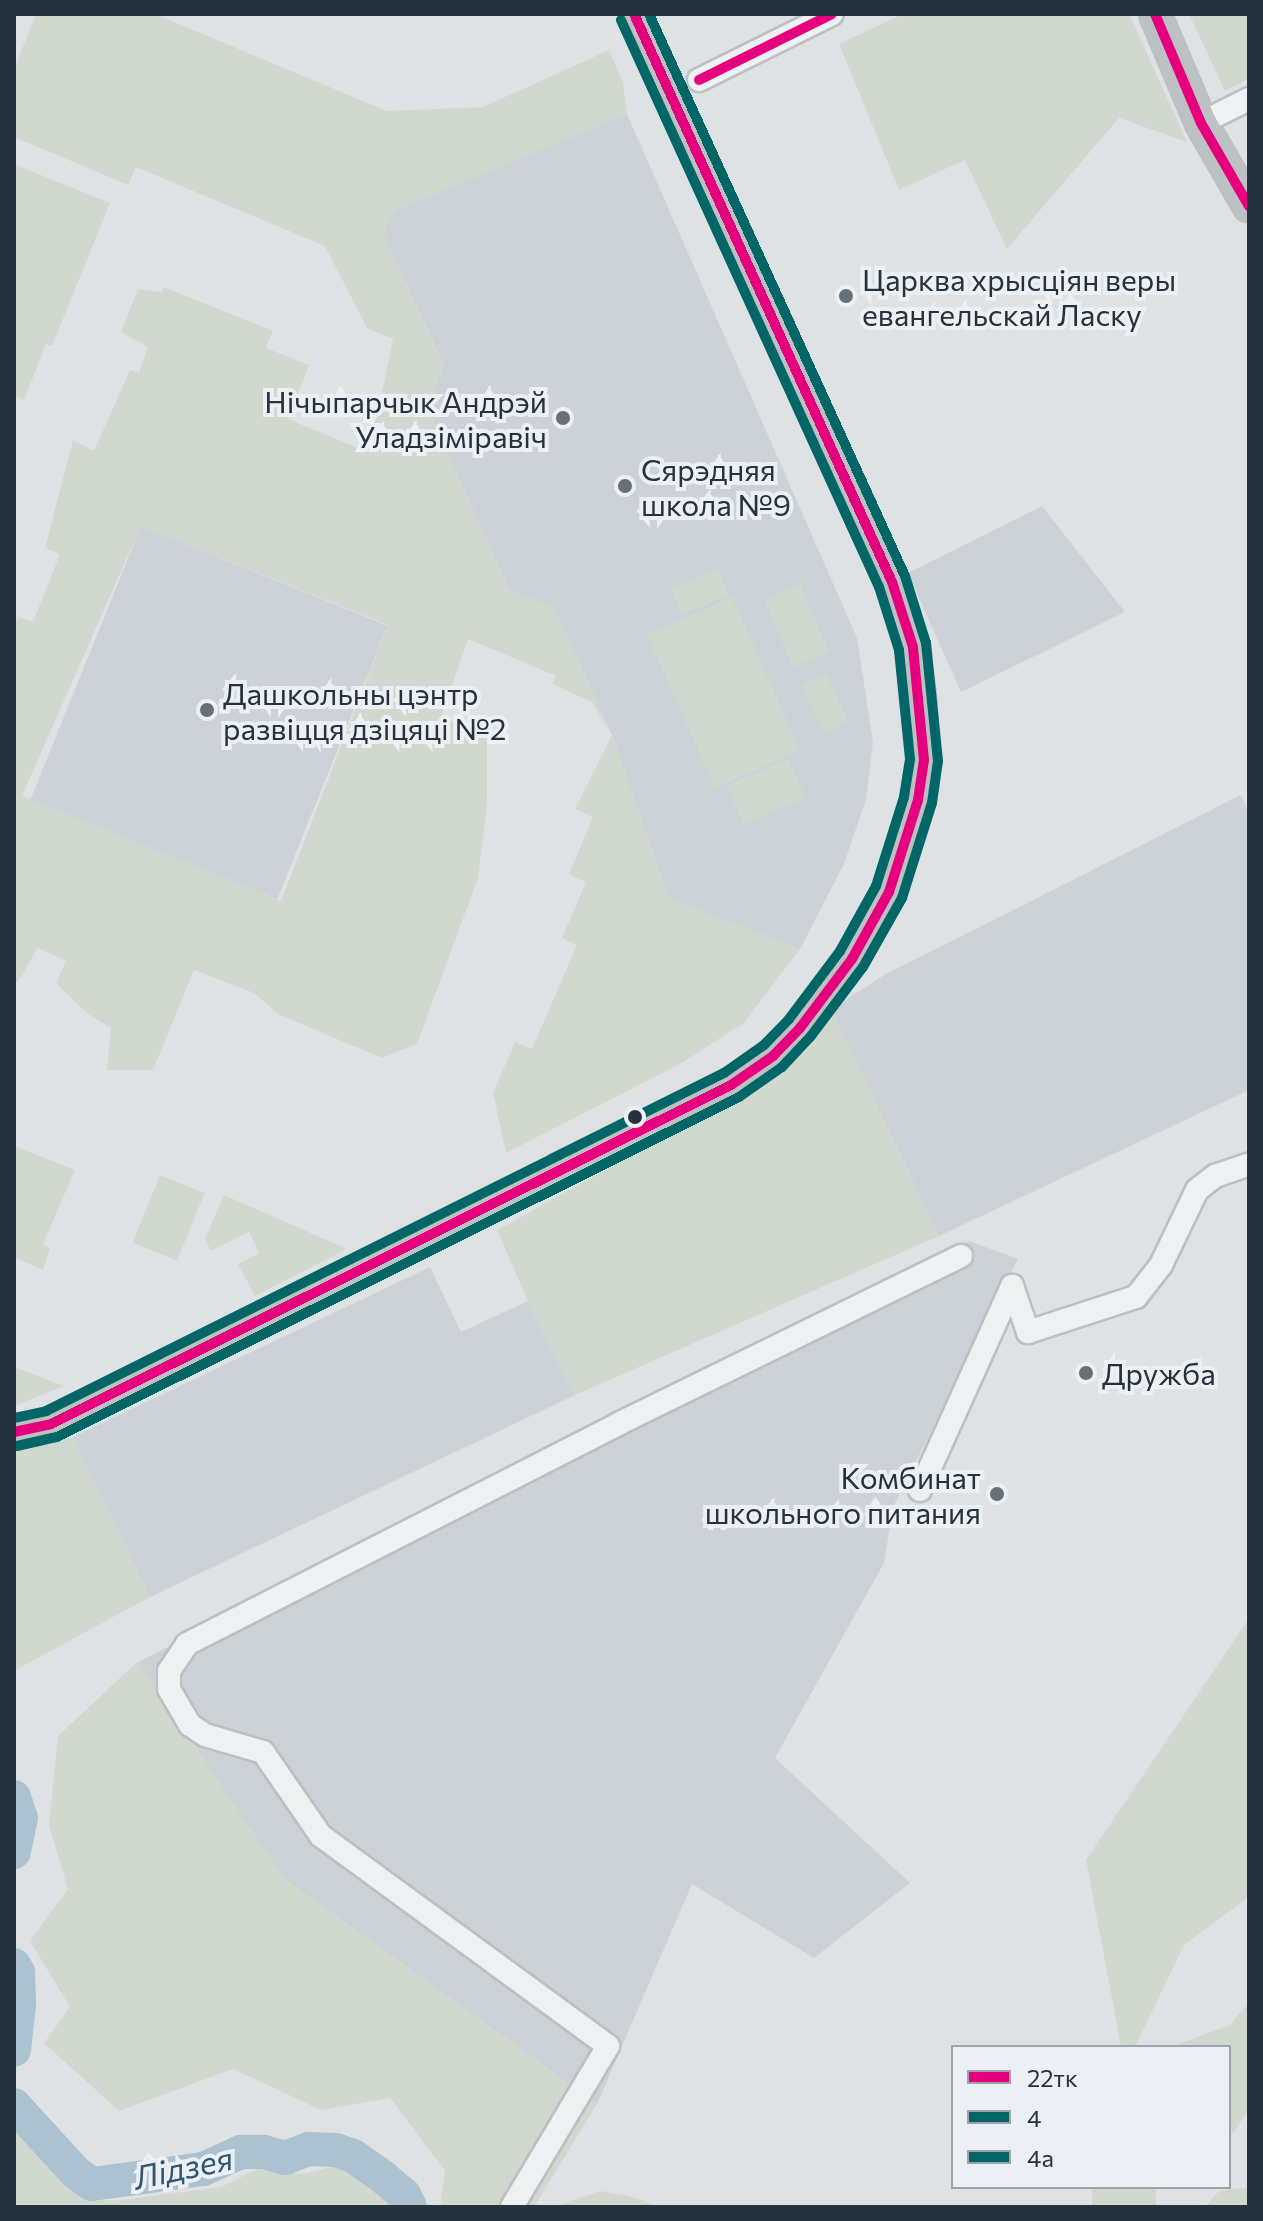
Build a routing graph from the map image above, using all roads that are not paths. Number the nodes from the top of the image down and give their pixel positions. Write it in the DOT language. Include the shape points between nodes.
graph roads {
  1 [pos="634,14"];
  2 [pos="832,14"];
  3 [pos="1155,14"];
  4 [pos="699,80"];
  5 [pos="1249,99"];
  6 [pos="1201,123"];
  7 [pos="1249,206"];
  8 [pos="1249,1164"];
  9 [pos="961,1256"];
  10 [pos="14,1432"];
  11 [pos="920,1490"];
  12 [pos="512,2207"];
  1 -- 10 [label="street" via="892,582 913,647 924,760 918,800 889,892 852,959 800,1028 773,1056 731,1085 51,1424"];
  2 -- 4 [label="street"];
  3 -- 6 [label="street"];
  5 -- 6 [label="street"];
  6 -- 7 [label="street"];
  8 -- 11 [label="street" via="1215,1176 1197,1190 1161,1265 1136,1297 1028,1332 1012,1286"];
  9 -- 12 [label="street" via="187,1644 169,1671 169,1689 190,1725 205,1735 263,1752 321,1836 608,2046"];
}
